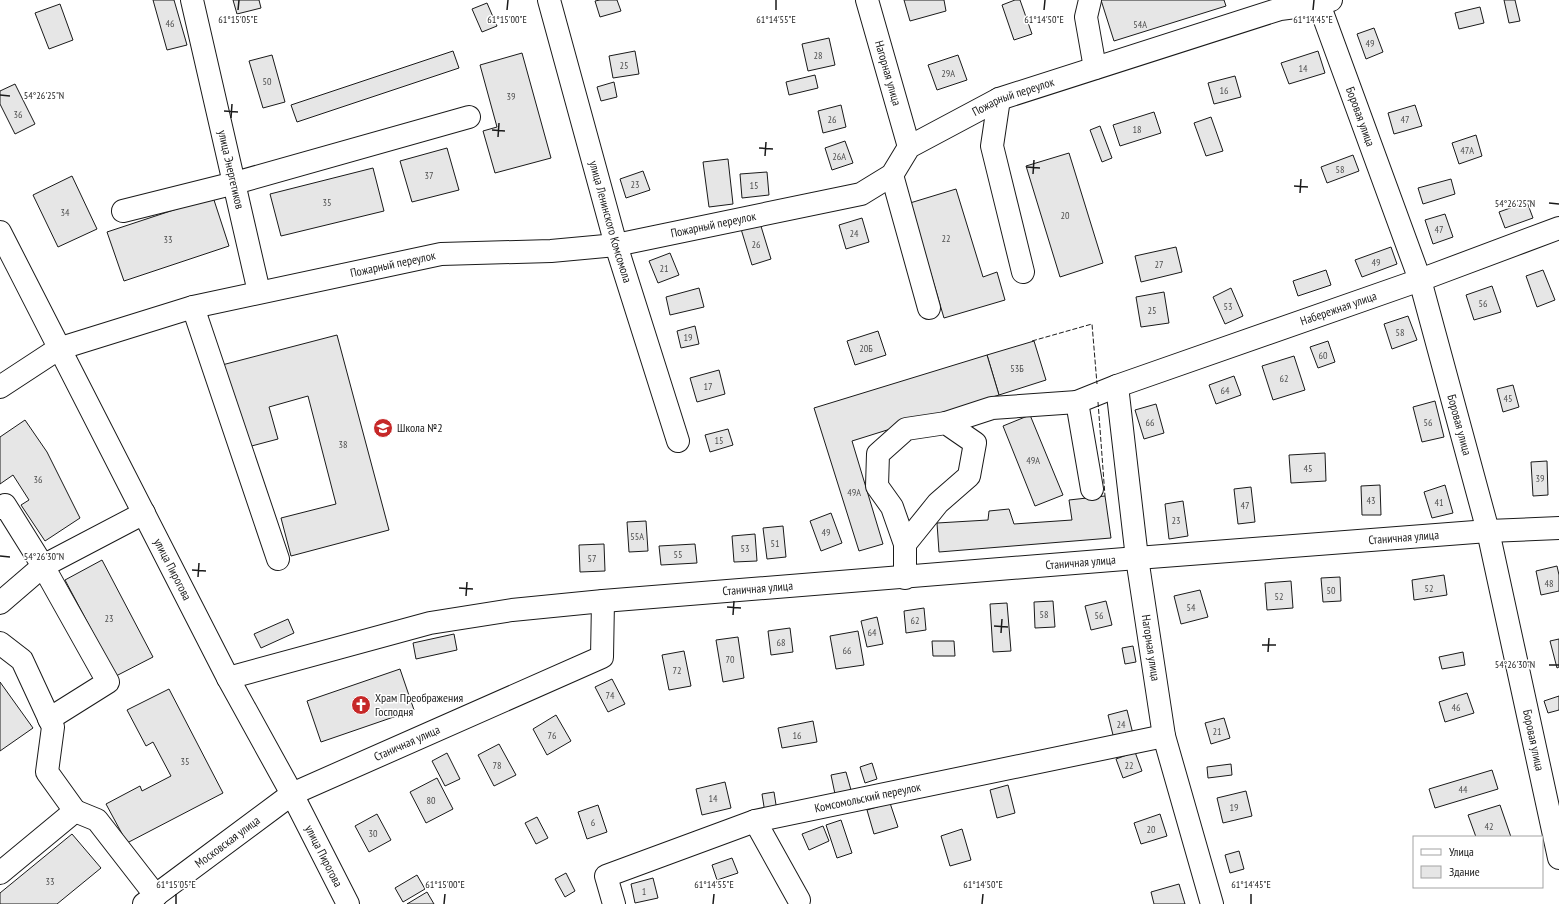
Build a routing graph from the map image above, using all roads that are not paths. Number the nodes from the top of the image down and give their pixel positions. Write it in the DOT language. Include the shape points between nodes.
graph roads {
  1 [pos="192,0"];
  2 [pos="549,0"];
  3 [pos="867,0"];
  4 [pos="1090,0"];
  5 [pos="1325,2"];
  6 [pos="1279,4"];
  7 [pos="1095,68"];
  8 [pos="999,99"];
  9 [pos="469,117"];
  10 [pos="909,147"];
  11 [pos="892,174"];
  12 [pos="235,183"];
  13 [pos="124,211"];
  14 [pos="1559,228"];
  15 [pos="0,232"];
  16 [pos="616,245"];
  17 [pos="1023,272"];
  18 [pos="1420,280"];
  19 [pos="259,292"];
  20 [pos="193,307"];
  21 [pos="929,308"];
  22 [pos="58,349"];
  23 [pos="0,386"];
  24 [pos="1118,386"];
  25 [pos="1077,402"];
  26 [pos="946,423"];
  27 [pos="678,441"];
  28 [pos="1092,489"];
  29 [pos="0,508"];
  30 [pos="144,513"];
  31 [pos="1559,528"];
  32 [pos="1488,531"];
  33 [pos="905,544"];
  34 [pos="1137,558"];
  35 [pos="278,559"];
  36 [pos="44,566"];
  37 [pos="906,578"];
  38 [pos="603,601"];
  39 [pos="0,603"];
  40 [pos="0,643"];
  41 [pos="228,678"];
  42 [pos="49,719"];
  43 [pos="1164,736"];
  44 [pos="292,794"];
  45 [pos="75,811"];
  46 [pos="755,821"];
  47 [pos="1559,858"];
  48 [pos="0,873"];
  49 [pos="150,900"];
  50 [pos="799,900"];
  51 [pos="348,904"];
  52 [pos="614,904"];
  53 [pos="1212,904"];
  1 -- 12 [label="street, улица Энергетиков"];
  2 -- 16 [label="street, улица Ленинского Комсомола"];
  3 -- 10 [label="street, Нагорная улица"];
  4 -- 7 [label="street" via="1086,17"];
  5 -- 6 [label="street, Пожарный переулок"];
  5 -- 18 [label="street, Боровая улица"];
  6 -- 7 [label="street, Пожарный переулок"];
  7 -- 8 [label="street, Пожарный переулок"];
  8 -- 10 [label="street, Пожарный переулок"];
  8 -- 17 [label="street" via="992,146"];
  9 -- 12 [label="street"];
  10 -- 11 [label="street, Пожарный переулок"];
  11 -- 16 [label="street, Пожарный переулок" via="860,194"];
  11 -- 21 [label="street"];
  12 -- 13 [label="street"];
  12 -- 19 [label="street, улица Энергетиков"];
  14 -- 18 [label="street, Набережная улица"];
  15 -- 22 [label="street, улица Пирогова"];
  16 -- 19 [label="street, Пожарный переулок" via="551,251 441,254"];
  16 -- 27 [label="street, улица Ленинского Комсомола"];
  18 -- 24 [label="street, Набережная улица"];
  18 -- 32 [label="street, Боровая улица"];
  19 -- 20 [label="street, Пожарный переулок"];
  20 -- 22 [label="street, Пожарный переулок"];
  20 -- 35 [label="street"];
  22 -- 23 [label="street, Пожарный переулок"];
  22 -- 30 [label="street, улица Пирогова"];
  24 -- 25 [label="street, Набережная улица"];
  24 -- 34 [label="street, Нагорная улица"];
  25 -- 26 [label="street, Набережная улица" via="992,408"];
  25 -- 28 [label="street"];
  26 -- 33 [label="street" via="974,443 969,476 938,503"];
  26 -- 33 [label="street, Набережная улица" via="906,429 878,454 877,486 892,506"];
  29 -- 36 [label="street" via="5,505"];
  30 -- 36 [label="street"];
  30 -- 41 [label="street, улица Пирогова"];
  31 -- 32 [label="street, Станичная улица"];
  32 -- 34 [label="street, Станичная улица"];
  32 -- 47 [label="street, Боровая улица"];
  33 -- 37 [label="street, Набережная улица"];
  34 -- 37 [label="street, Станичная улица"];
  34 -- 43 [label="street, Нагорная улица"];
  36 -- 39 [label="street"];
  36 -- 42 [label="street" via="108,682"];
  37 -- 38 [label="street, Станичная улица"];
  38 -- 41 [label="street, Станичная улица" via="512,610 430,623"];
  38 -- 44 [label="street, Станичная улица" via="602,657"];
  40 -- 42 [label="street" via="22,660"];
  41 -- 44 [label="street, улица Пирогова"];
  42 -- 45 [label="street" via="53,727 47,772"];
  43 -- 46 [label="street, Комсомольский переулок"];
  43 -- 53 [label="street, Нагорная улица"];
  44 -- 49 [label="street, Московская улица"];
  44 -- 51 [label="street, улица Пирогова"];
  45 -- 48 [label="street"];
  45 -- 49 [label="street" via="96,820"];
  46 -- 50 [label="street"];
  46 -- 52 [label="street, Комсомольский переулок" via="606,876"];
}
